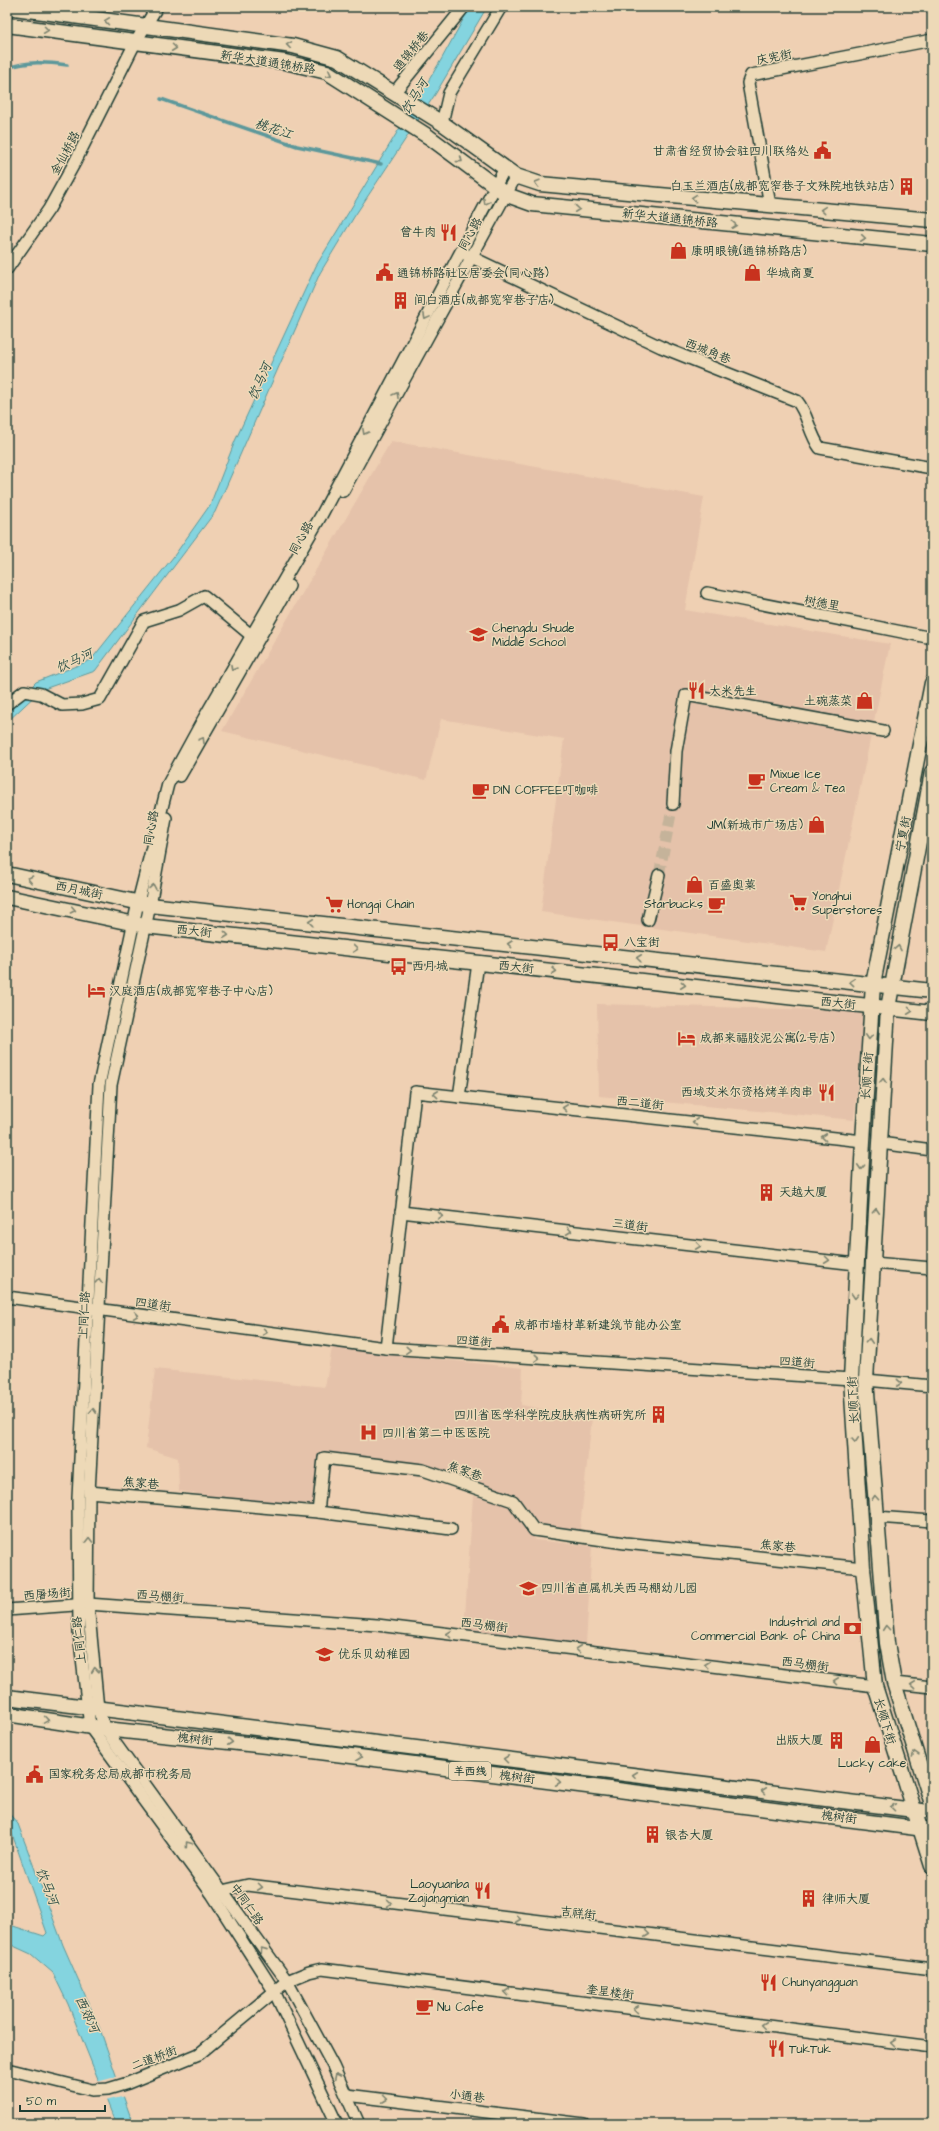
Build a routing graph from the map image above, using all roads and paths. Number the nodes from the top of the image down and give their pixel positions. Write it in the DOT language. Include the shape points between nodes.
graph roads {
  1 [pos="7,7"];
  2 [pos="157,7"];
  3 [pos="501,7"];
  4 [pos="460,8"];
  5 [pos="7,25"];
  6 [pos="146,26"];
  7 [pos="932,40"];
  8 [pos="135,44"];
  9 [pos="397,95"];
  10 [pos="439,122"];
  11 [pos="505,168"];
  12 [pos="516,176"];
  13 [pos="494,186"];
  14 [pos="506,195"];
  15 [pos="770,205"];
  16 [pos="932,220"];
  17 [pos="932,244"];
  18 [pos="460,251"];
  19 [pos="472,258"];
  20 [pos="7,269"];
  21 [pos="932,468"];
  22 [pos="707,593"];
  23 [pos="252,636"];
  24 [pos="932,638"];
  25 [pos="932,683"];
  26 [pos="7,704"];
  27 [pos="883,731"];
  28 [pos="932,772"];
  29 [pos="673,804"];
  30 [pos="7,874"];
  31 [pos="659,875"];
  32 [pos="7,897"];
  33 [pos="144,904"];
  34 [pos="648,920"];
  35 [pos="139,924"];
  36 [pos="478,962"];
  37 [pos="873,984"];
  38 [pos="890,986"];
  39 [pos="932,991"];
  40 [pos="871,1006"];
  41 [pos="888,1008"];
  42 [pos="932,1013"];
  43 [pos="459,1097"];
  44 [pos="862,1141"];
  45 [pos="880,1143"];
  46 [pos="932,1150"];
  47 [pos="401,1212"];
  48 [pos="873,1263"];
  49 [pos="856,1264"];
  50 [pos="932,1268"];
  51 [pos="7,1297"];
  52 [pos="93,1310"];
  53 [pos="386,1348"];
  54 [pos="851,1379"];
  55 [pos="866,1380"];
  56 [pos="932,1386"];
  57 [pos="89,1492"];
  58 [pos="318,1512"];
  59 [pos="876,1517"];
  60 [pos="932,1521"];
  61 [pos="450,1529"];
  62 [pos="863,1568"];
  63 [pos="84,1604"];
  64 [pos="7,1610"];
  65 [pos="894,1683"];
  66 [pos="875,1686"];
  67 [pos="932,1687"];
  68 [pos="7,1697"];
  69 [pos="93,1708"];
  70 [pos="7,1714"];
  71 [pos="90,1727"];
  72 [pos="105,1729"];
  73 [pos="932,1804"];
  74 [pos="914,1809"];
  75 [pos="932,1812"];
  76 [pos="926,1829"];
  77 [pos="932,1866"];
  78 [pos="222,1891"];
  79 [pos="932,1969"];
  80 [pos="287,1981"];
  81 [pos="274,1991"];
  82 [pos="932,2048"];
  83 [pos="7,2069"];
  84 [pos="346,2094"];
  85 [pos="337,2124"];
  86 [pos="359,2124"];
  87 [pos="584,2124"];
  6 -- 1 [label="main road, 新华大道通锦桥路, one-way"];
  2 -- 6 [label="street, 金仙桥路"];
  3 -- 10 [label="street" via="449,93"];
  4 -- 9 [label="street, 通锦桥巷"];
  5 -- 8 [label="main road, 新华大道通锦桥路, one-way"];
  6 -- 8 [label="street, 金仙桥路"];
  9 -- 6 [label="main road, 新华大道通锦桥路, one-way" via="337,58 294,46"];
  7 -- 15 [label="street, 庆宪街" via="751,75 748,83"];
  8 -- 13 [label="main road, 新华大道通锦桥路, one-way" via="285,62 327,72 429,137"];
  8 -- 20 [label="street, 金仙桥路" via="49,209"];
  9 -- 10 [label="main road, 新华大道通锦桥路"];
  10 -- 11 [label="main road, 新华大道通锦桥路"];
  11 -- 12 [label="main road, 新华大道通锦桥路"];
  11 -- 13 [label="street"];
  12 -- 14 [label="street, 同心路"];
  15 -- 12 [label="main road, 新华大道通锦桥路, one-way" via="540,184"];
  13 -- 14 [label="main road, 新华大道通锦桥路"];
  13 -- 18 [label="street, one-way"];
  14 -- 17 [label="main road, 新华大道通锦桥路, one-way" via="532,204"];
  14 -- 19 [label="street, 同心路"];
  16 -- 15 [label="main road, 新华大道通锦桥路, one-way"];
  18 -- 19 [label="street, 西城角巷"];
  18 -- 23 [label="street, one-way" via="322,514"];
  19 -- 21 [label="street, 西城角巷" via="661,347 796,400 820,448"];
  33 -- 19 [label="street, 同心路, one-way" via="171,791 320,532"];
  22 -- 24 [label="street, 树德里"];
  23 -- 26 [label="street" via="204,596 179,610 144,621 100,699 82,704 62,705 41,694 24,692"];
  23 -- 33 [label="street, one-way" via="168,784"];
  25 -- 37 [label="main road, 宁夏街"];
  27 -- 29 [label="street" via="686,695 676,751"];
  38 -- 28 [label="main road, 宁夏街, one-way"];
  33 -- 30 [label="main road, 西月城街, one-way"];
  31 -- 34 [label="street"];
  32 -- 35 [label="main road, 西月城街, one-way"];
  33 -- 35 [label="street, 同心路"];
  37 -- 33 [label="main road, 西大街, one-way"];
  35 -- 36 [label="main road, 西大街, one-way"];
  35 -- 52 [label="street, 上同仁路" via="111,1085"];
  36 -- 40 [label="main road, 西大街, one-way"];
  36 -- 43 [label="street"];
  37 -- 38 [label="main road, 西大街"];
  37 -- 40 [label="main road, 长顺下街"];
  38 -- 39 [label="main road"];
  38 -- 41 [label="main road, 长顺下街"];
  40 -- 41 [label="main road, 西大街"];
  40 -- 44 [label="main road, 长顺下街, one-way"];
  41 -- 42 [label="main road, one-way"];
  45 -- 41 [label="main road, 长顺下街, one-way"];
  44 -- 43 [label="street, 西二道街, one-way"];
  43 -- 47 [label="street, 西二道街, one-way" via="415,1092"];
  44 -- 49 [label="main road, 长顺下街, one-way"];
  45 -- 46 [label="street"];
  48 -- 45 [label="main road, 长顺下街, one-way"];
  47 -- 49 [label="street, 三道街, one-way"];
  47 -- 53 [label="street"];
  48 -- 50 [label="street"];
  55 -- 48 [label="main road, 长顺下街, one-way"];
  49 -- 54 [label="main road, 长顺下街, one-way"];
  51 -- 52 [label="street, 四道街"];
  52 -- 53 [label="street, 四道街, one-way"];
  57 -- 52 [label="street, 上同仁路, one-way"];
  52 -- 63 [label="street" via="78,1498"];
  53 -- 54 [label="street, 四道街, one-way"];
  54 -- 62 [label="main road, 长顺下街, one-way"];
  55 -- 56 [label="street, one-way"];
  59 -- 55 [label="main road, 长顺下街, one-way"];
  57 -- 58 [label="street, 焦家巷"];
  63 -- 57 [label="street, 上同仁路, one-way"];
  58 -- 61 [label="street"];
  58 -- 62 [label="street, 焦家巷" via="324,1458 422,1470 505,1498 513,1501 534,1530 625,1543"];
  59 -- 60 [label="street"];
  65 -- 59 [label="main road, 长顺下街, one-way" via="887,1643"];
  62 -- 66 [label="main road, 长顺下街"];
  63 -- 64 [label="street, 西屠场街"];
  66 -- 63 [label="street, 西马棚街, one-way" via="377,1625"];
  63 -- 69 [label="street, 上同仁路"];
  67 -- 65 [label="street, one-way"];
  73 -- 65 [label="main road, 长顺下街, one-way"];
  66 -- 74 [label="main road, 长顺下街"];
  68 -- 69 [label="main road, 槐树街 / 羊西线"];
  69 -- 71 [label="street"];
  69 -- 72 [label="street, 中同仁路"];
  74 -- 69 [label="main road, 槐树街 / 羊西线, one-way"];
  70 -- 71 [label="main road, 槐树街 / 羊西线, one-way"];
  71 -- 72 [label="main road, 槐树街 / 羊西线"];
  71 -- 81 [label="street" via="212,1894"];
  72 -- 76 [label="main road, 槐树街 / 羊西线, one-way" via="304,1750"];
  78 -- 72 [label="street, 中同仁路, one-way"];
  74 -- 75 [label="main road, 槐树街 / 羊西线"];
  74 -- 76 [label="main road, 长顺下街"];
  76 -- 77 [label="main road, 长顺下街"];
  78 -- 79 [label="street, 吉祥街, one-way" via="248,1885"];
  80 -- 78 [label="street, 中同仁路, one-way"];
  80 -- 81 [label="street, 二道桥街"];
  82 -- 80 [label="street, 奎星楼街, one-way" via="337,1970 322,1969"];
  84 -- 80 [label="street, 中同仁路, one-way"];
  81 -- 83 [label="street, 二道桥街" via="199,2054 108,2088 92,2090"];
  81 -- 85 [label="street"];
  84 -- 86 [label="street, 中同仁路"];
  84 -- 87 [label="street, 小通巷, one-way"];
}
